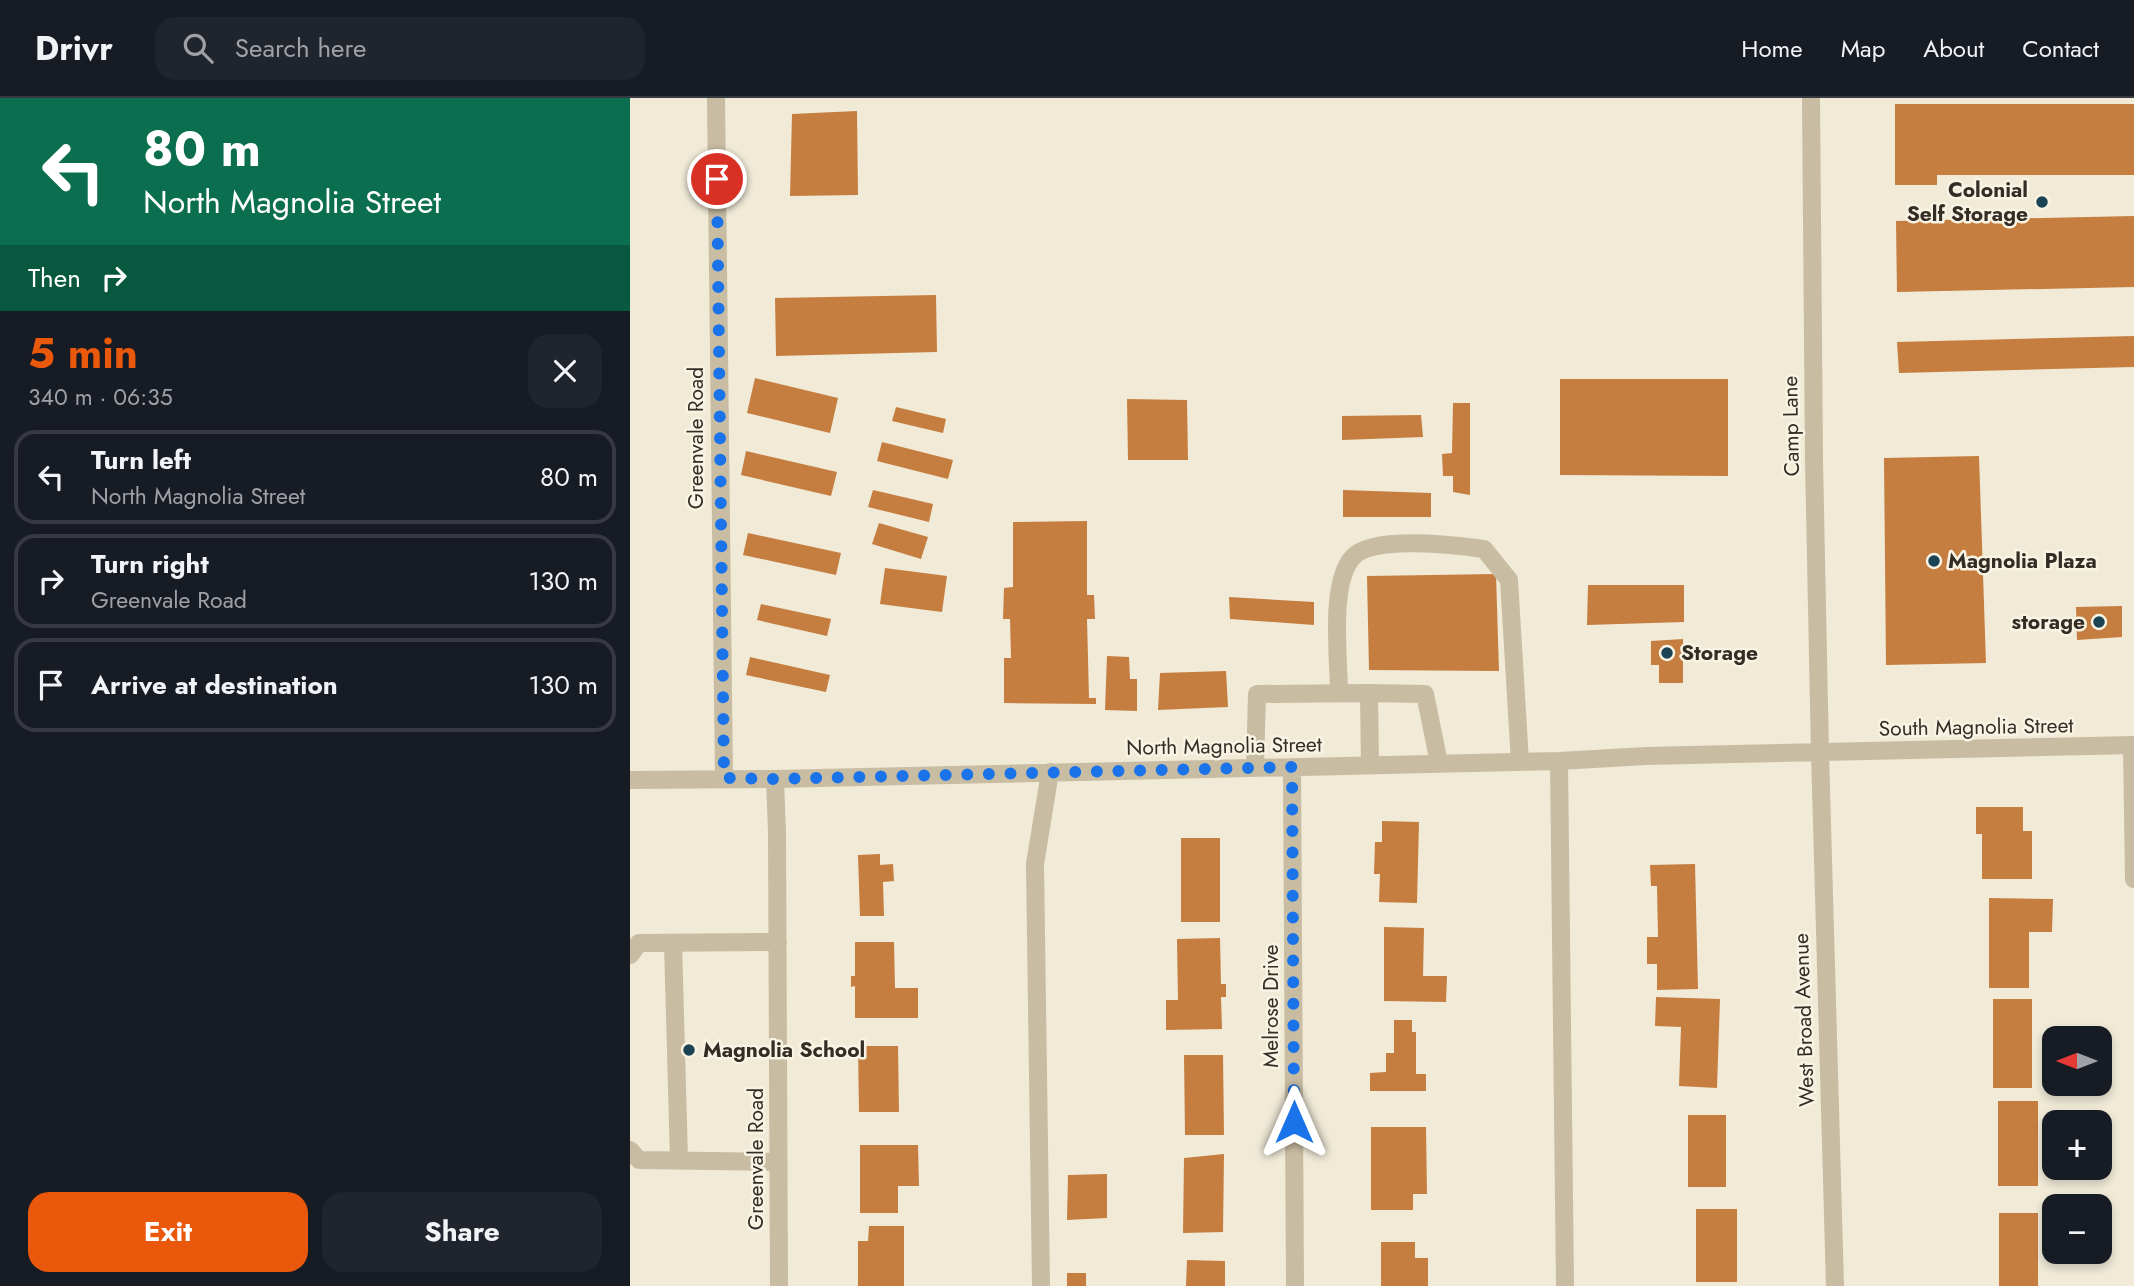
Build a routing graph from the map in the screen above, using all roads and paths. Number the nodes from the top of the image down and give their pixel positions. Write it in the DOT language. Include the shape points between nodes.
graph roads {
  1 [pos="716,98"];
  2 [pos="1811,98"];
  3 [pos="1339,693"];
  4 [pos="1369,693"];
  5 [pos="2133,746"];
  6 [pos="1819,753"];
  7 [pos="1559,761"];
  8 [pos="1520,762"];
  9 [pos="1438,764"];
  10 [pos="1370,765"];
  11 [pos="1292,767"];
  12 [pos="1255,768"];
  13 [pos="1049,772"];
  14 [pos="724,778"];
  15 [pos="775,779"];
  16 [pos="630,780"];
  17 [pos="2134,879"];
  18 [pos="778,942"];
  19 [pos="673,943"];
  20 [pos="630,955"];
  21 [pos="630,1150"];
  22 [pos="678,1160"];
  23 [pos="778,1162"];
  24 [pos="779,1286"];
  25 [pos="1041,1286"];
  26 [pos="1295,1286"];
  27 [pos="1565,1286"];
  28 [pos="1835,1286"];
  1 -- 14 [label="street, Greenvale Road"];
  2 -- 6 [label="street, Camp Lane"];
  3 -- 4 [label="street"];
  3 -- 8 [label="street" via="1337,606 1341,578 1353,556 1379,545 1440,543 1484,549 1509,580"];
  3 -- 12 [label="street" via="1257,694"];
  4 -- 9 [label="street" via="1425,694"];
  4 -- 10 [label="street"];
  5 -- 6 [label="street, South Magnolia Street"];
  5 -- 17 [label="street"];
  6 -- 7 [label="street, North Magnolia Street"];
  6 -- 28 [label="street, West Broad Avenue"];
  7 -- 8 [label="street, North Magnolia Street"];
  7 -- 27 [label="street"];
  8 -- 9 [label="street, North Magnolia Street"];
  9 -- 10 [label="street, North Magnolia Street"];
  10 -- 11 [label="street, North Magnolia Street"];
  11 -- 12 [label="street, North Magnolia Street"];
  11 -- 26 [label="street, Melrose Drive"];
  12 -- 13 [label="street, North Magnolia Street"];
  13 -- 15 [label="street, North Magnolia Street"];
  13 -- 25 [label="street" via="1035,864"];
  14 -- 15 [label="street, North Magnolia Street"];
  14 -- 16 [label="street, North Magnolia Street"];
  15 -- 18 [label="street, Greenvale Road"];
  18 -- 19 [label="street"];
  18 -- 23 [label="street, Greenvale Road"];
  19 -- 20 [label="street" via="639,943"];
  19 -- 22 [label="street"];
  21 -- 22 [label="street" via="639,1160"];
  22 -- 23 [label="street"];
  23 -- 24 [label="street, Greenvale Road"];
}
